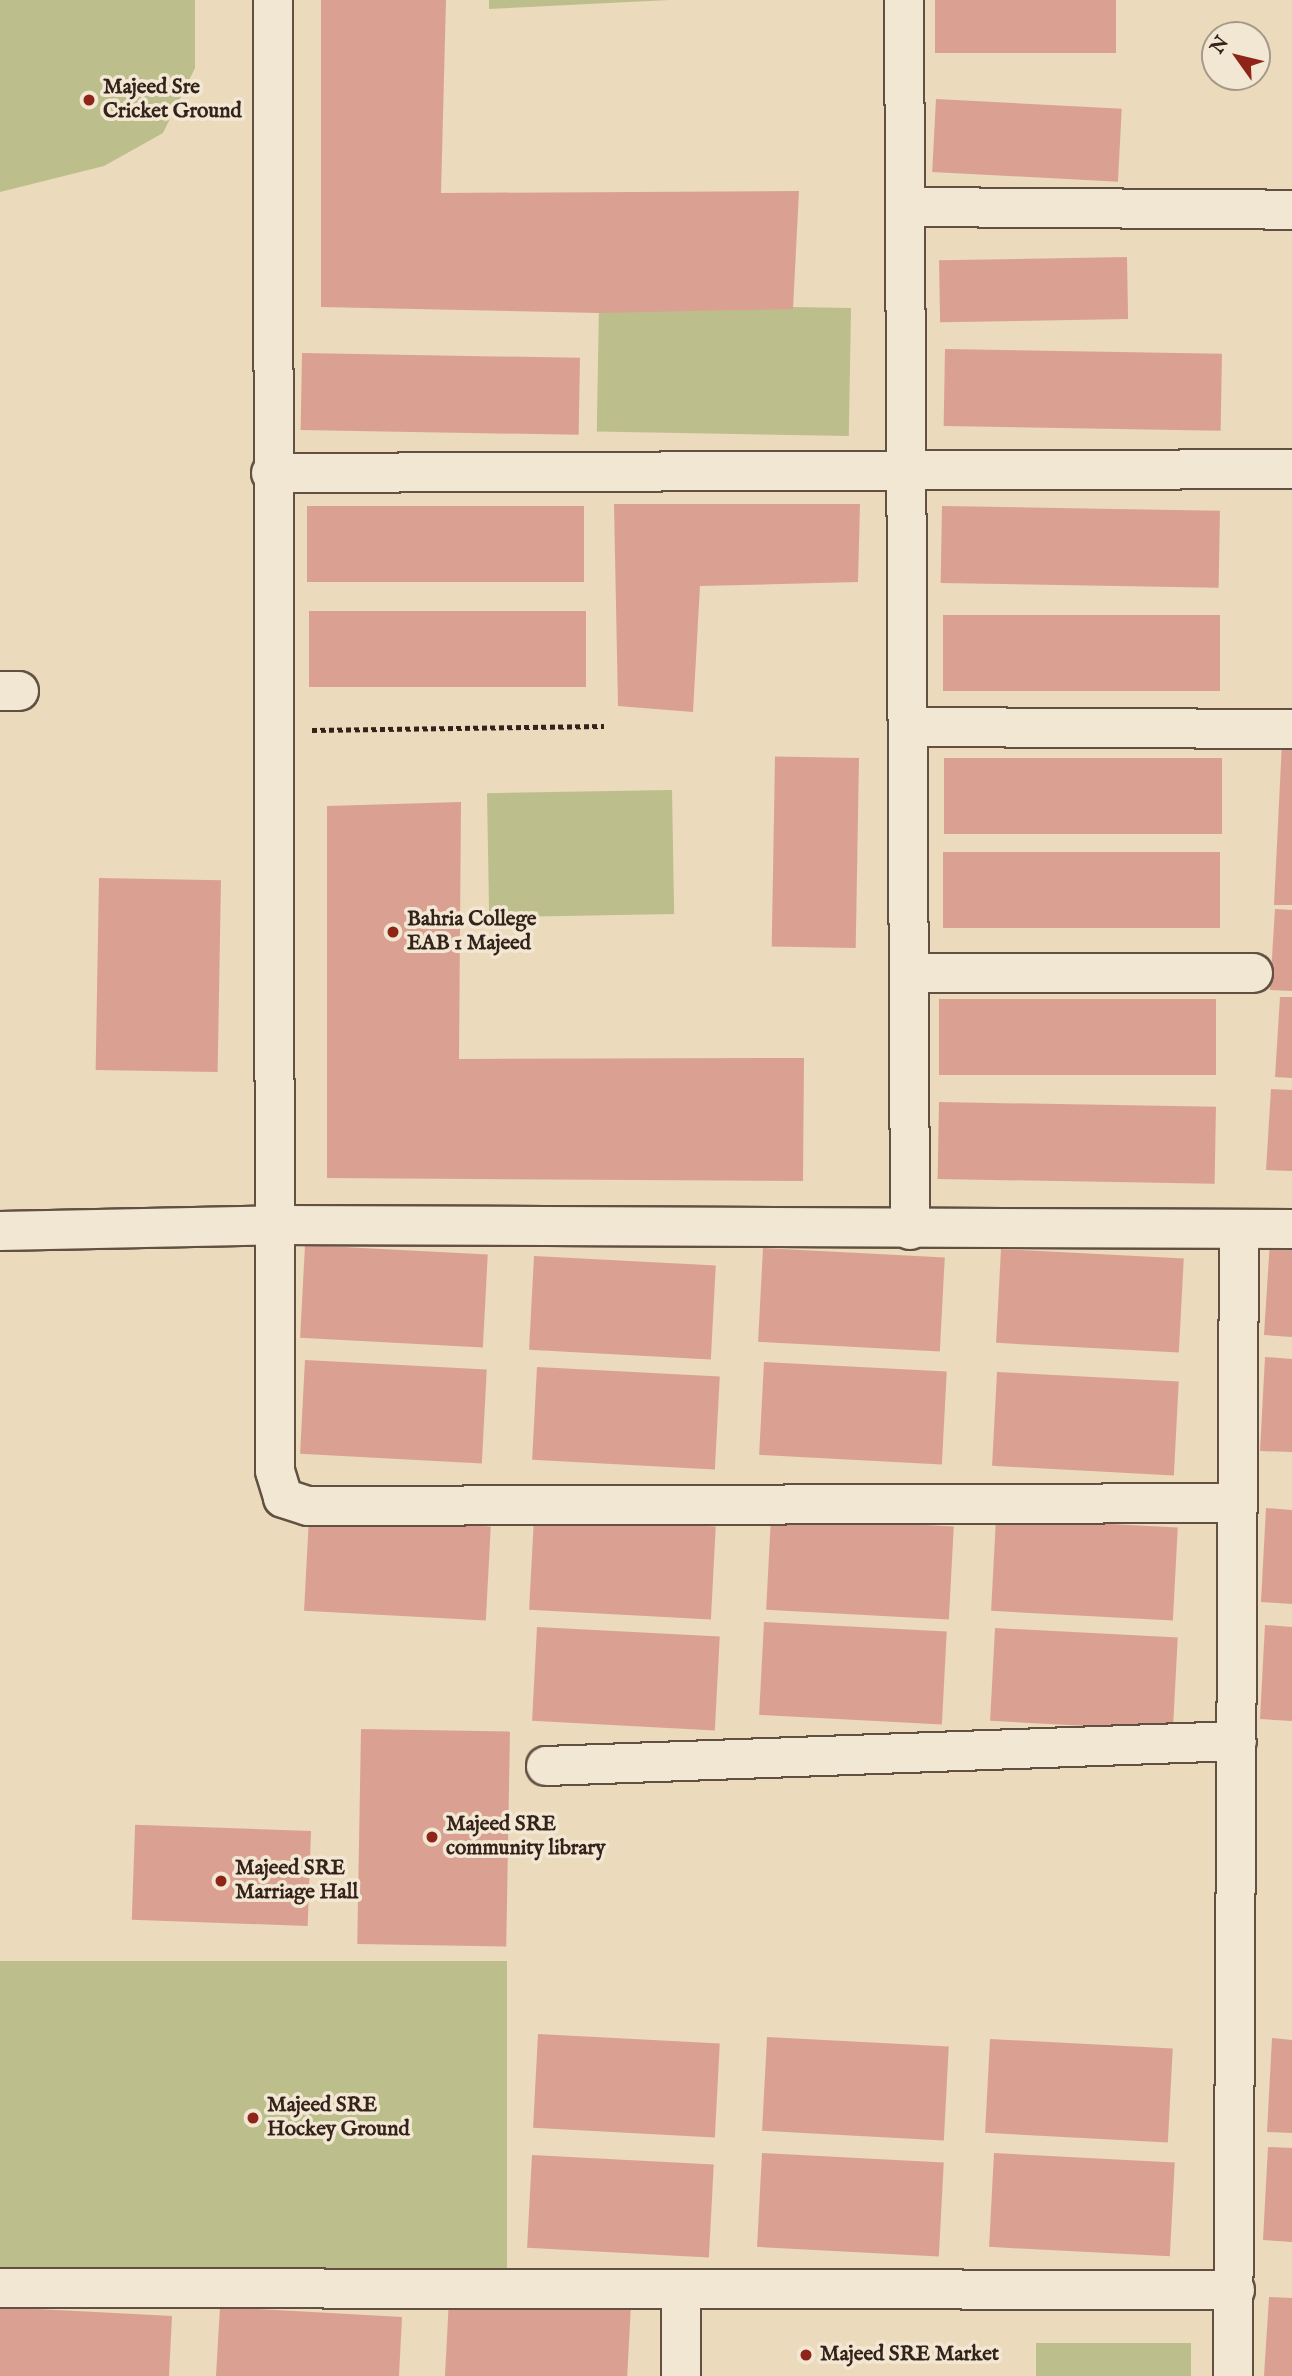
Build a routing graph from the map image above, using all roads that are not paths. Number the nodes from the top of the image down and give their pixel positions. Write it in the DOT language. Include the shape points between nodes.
graph roads {
  1 [pos="274,0"];
  2 [pos="904,0"];
  3 [pos="906,207"];
  4 [pos="1292,209"];
  5 [pos="1292,469"];
  6 [pos="271,473"];
  7 [pos="908,474"];
  8 [pos="909,727"];
  9 [pos="1292,729"];
  10 [pos="912,973"];
  11 [pos="1253,973"];
  12 [pos="278,1225"];
  13 [pos="1292,1229"];
  14 [pos="910,1230"];
  15 [pos="0,1231"];
  16 [pos="1239,1232"];
  17 [pos="1238,1503"];
  18 [pos="1237,1741"];
  19 [pos="546,1766"];
  20 [pos="0,2288"];
  21 [pos="681,2290"];
  22 [pos="1235,2290"];
  23 [pos="681,2376"];
  24 [pos="1233,2376"];
  1 -- 6 [label="street"];
  2 -- 3 [label="street"];
  3 -- 4 [label="street"];
  3 -- 7 [label="street"];
  5 -- 7 [label="street"];
  6 -- 7 [label="street"];
  6 -- 12 [label="street"];
  7 -- 8 [label="street"];
  8 -- 9 [label="street"];
  8 -- 10 [label="street"];
  10 -- 11 [label="street"];
  10 -- 14 [label="street"];
  12 -- 14 [label="street"];
  12 -- 15 [label="street"];
  12 -- 17 [label="street" via="275,1471 283,1499 308,1506"];
  13 -- 16 [label="street"];
  14 -- 16 [label="street"];
  16 -- 17 [label="street"];
  17 -- 18 [label="street"];
  18 -- 19 [label="street"];
  18 -- 22 [label="street"];
  20 -- 21 [label="street"];
  21 -- 22 [label="street"];
  21 -- 23 [label="street"];
  22 -- 24 [label="street"];
}
